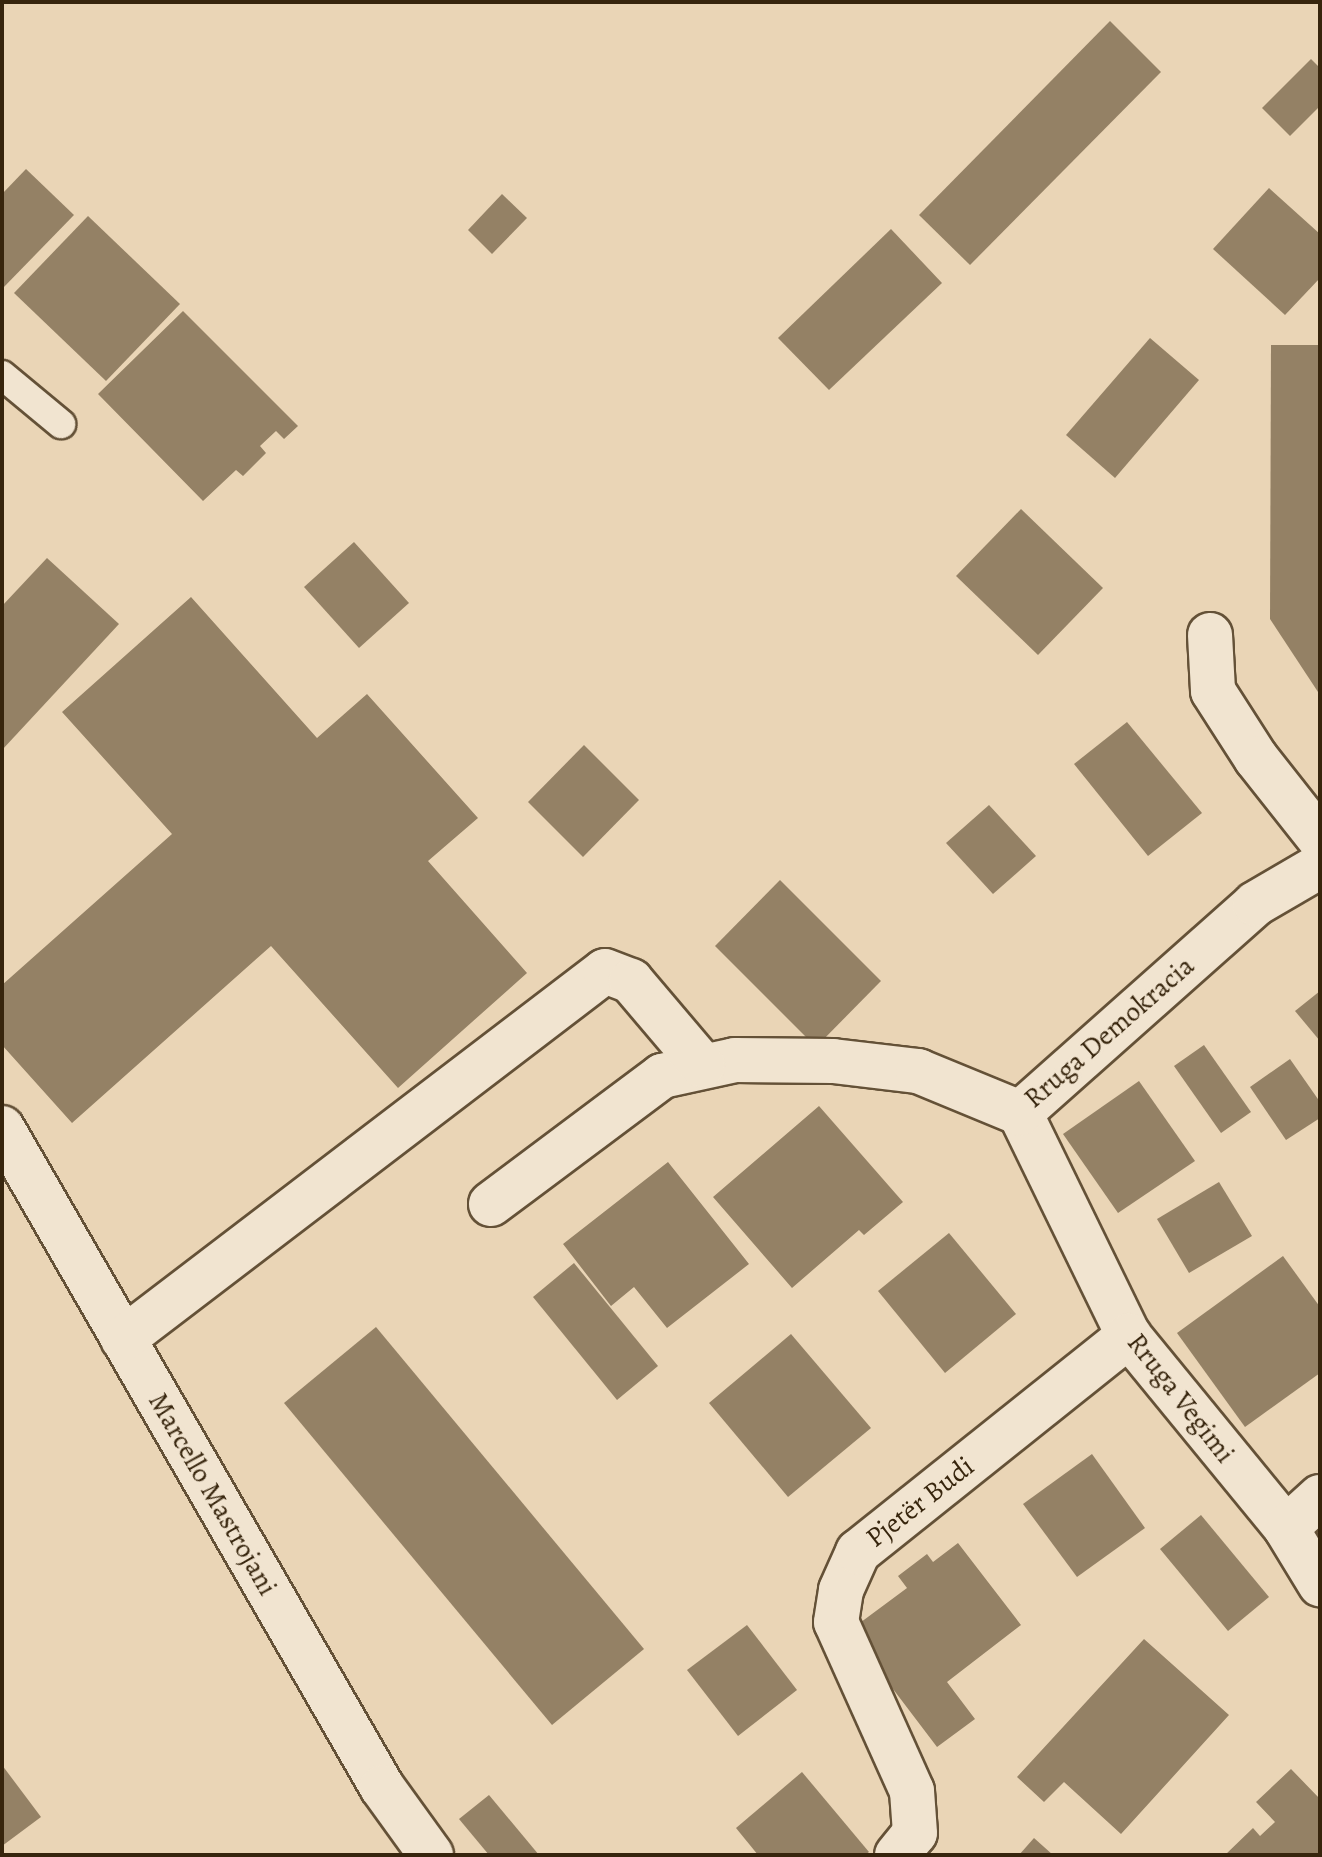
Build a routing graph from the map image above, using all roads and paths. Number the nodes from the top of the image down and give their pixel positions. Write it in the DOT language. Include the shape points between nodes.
graph roads {
  1 [pos="2,375"];
  2 [pos="61,424"];
  3 [pos="1210,635"];
  4 [pos="1320,839"];
  5 [pos="1320,866"];
  6 [pos="703,1066"];
  7 [pos="1020,1113"];
  8 [pos="2,1128"];
  9 [pos="491,1204"];
  10 [pos="1129,1336"];
  11 [pos="123,1339"];
  12 [pos="1320,1497"];
  13 [pos="1286,1528"];
  14 [pos="1320,1584"];
  15 [pos="431,1855"];
  16 [pos="897,1855"];
  1 -- 2 [label="lane"];
  3 -- 4 [label="street" via="1213,691 1256,758"];
  5 -- 7 [label="street, Rruga Demokracia" via="1255,904"];
  6 -- 7 [label="street, Rruga Demokracia" via="735,1060 833,1061 918,1071"];
  6 -- 9 [label="street, Rruga Demokracia" via="662,1076"];
  6 -- 11 [label="street" via="631,981 605,971"];
  7 -- 10 [label="street, Rruga Vegimi"];
  8 -- 11 [label="street, Marcello Mastrojani"];
  10 -- 13 [label="street, Rruga Vegimi"];
  10 -- 16 [label="street, Pjetër Budi" via="858,1552 846,1577 836,1622 912,1791 915,1833"];
  11 -- 15 [label="street, Marcello Mastrojani" via="382,1787"];
  12 -- 13 [label="street"];
  13 -- 14 [label="street, Rruga Vegimi"];
}
